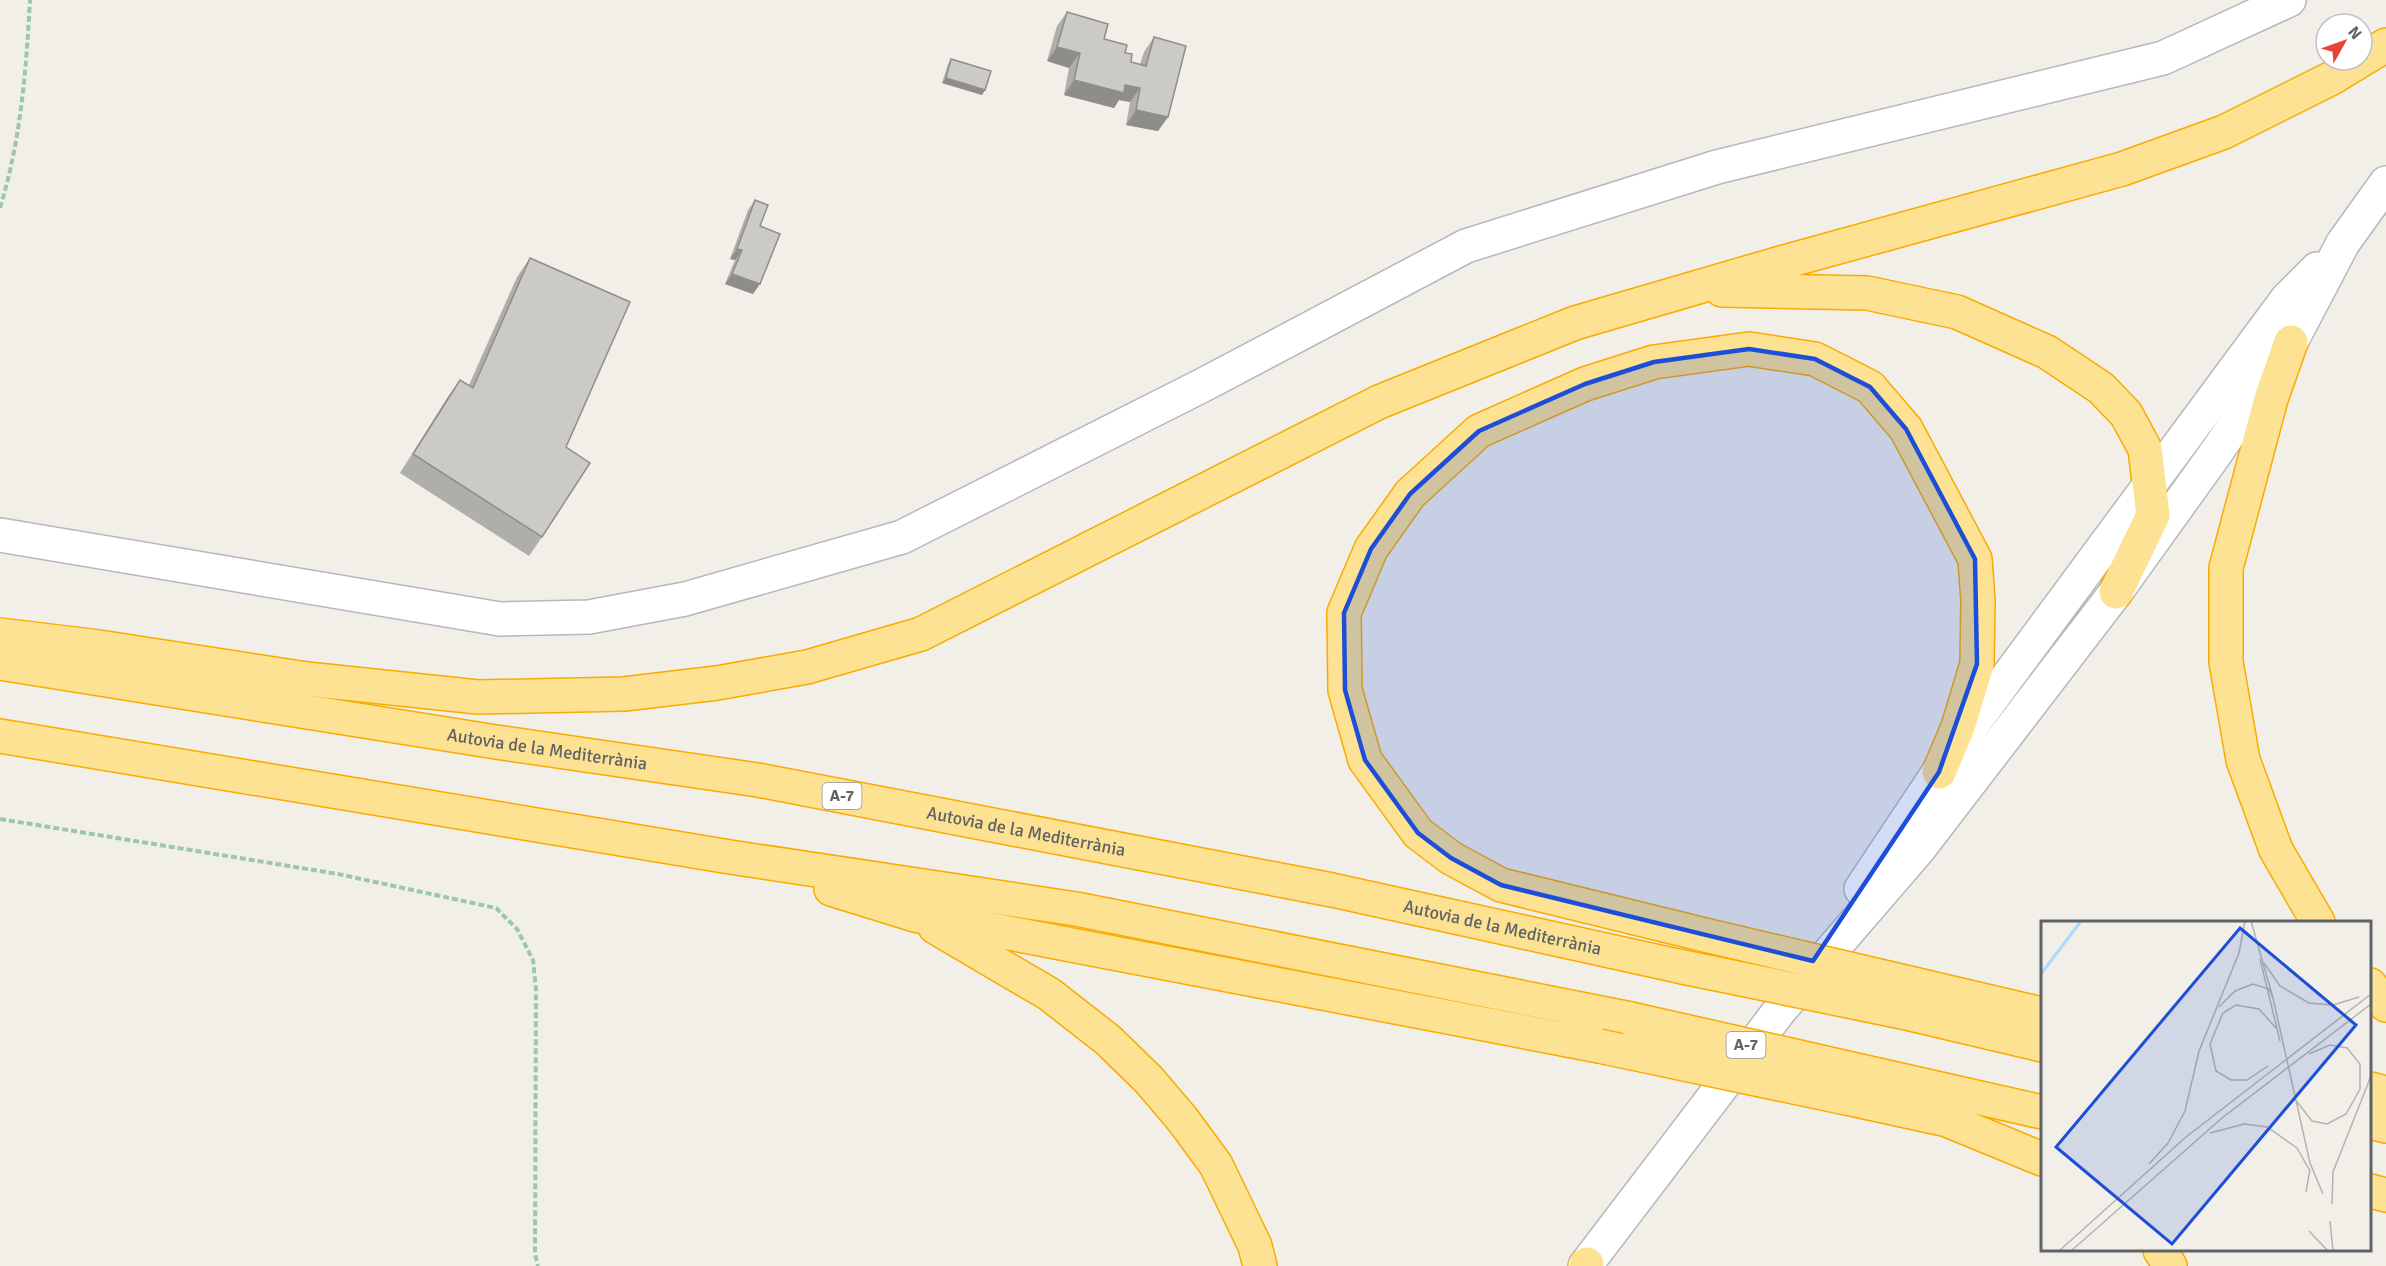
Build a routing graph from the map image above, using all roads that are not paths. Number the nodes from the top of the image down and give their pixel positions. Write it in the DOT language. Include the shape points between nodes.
graph roads {
  1 [pos="2289,0"];
  2 [pos="2386,45"];
  3 [pos="2386,183"];
  4 [pos="2343,243"];
  5 [pos="1679,293"];
  6 [pos="2291,342"];
  7 [pos="2150,485"];
  8 [pos="0,535"];
  9 [pos="2116,592"];
  10 [pos="0,635"];
  11 [pos="0,663"];
  12 [pos="0,736"];
  13 [pos="1939,772"];
  14 [pos="729,857"];
  15 [pos="915,915"];
  16 [pos="2317,921"];
  17 [pos="2371,986"];
  18 [pos="1910,998"];
  19 [pos="2386,1005"];
  20 [pos="1780,1010"];
  21 [pos="2041,1014"];
  22 [pos="2041,1044"];
  23 [pos="1853,1084"];
  24 [pos="2371,1089"];
  25 [pos="2386,1093"];
  26 [pos="2041,1112"];
  27 [pos="2371,1122"];
  28 [pos="2386,1126"];
  29 [pos="2041,1158"];
  30 [pos="2371,1191"];
  31 [pos="2386,1195"];
  32 [pos="2161,1251"];
  33 [pos="1586,1265"];
  34 [pos="1260,1266"];
  35 [pos="2170,1266"];
  1 -- 8 [label="street" via="2163,58 1717,167 1466,246 902,537 685,599 589,617 500,619"];
  2 -- 5 [label="highway" via="2332,78 2224,132 2122,169"];
  3 -- 4 [label="street"];
  4 -- 6 [label="street"];
  4 -- 7 [label="street" via="2288,299"];
  5 -- 7 [label="highway" via="1867,292 1956,312 2047,352 2101,388 2126,414 2145,449"];
  5 -- 10 [label="highway" via="1575,323 1378,402 921,634 807,667 624,694 478,697 307,679"];
  6 -- 9 [label="street"];
  6 -- 16 [label="highway" via="2271,399 2226,568 2226,662 2243,760 2276,850"];
  7 -- 9 [label="highway" via="2153,515"];
  7 -- 13 [label="street"];
  9 -- 20 [label="street" via="1918,850"];
  11 -- 18 [label="highway, Autovia de la Mediterrània / A-7, bridge" via="758,780 1332,890 1678,966"];
  12 -- 14 [label="highway, A-7"];
  13 -- 18 [label="highway, bridge" via="1977,664 1975,559 1906,429 1870,387 1815,359 1749,349 1654,362 1586,384 1479,431 1410,494 1371,549 1344,613 1346,690 1365,760 1418,833 1451,858 1501,885 1708,936"];
  13 -- 20 [label="street"];
  14 -- 15 [label="highway"];
  14 -- 23 [label="highway, A-7, bridge" via="1076,909 1631,1019"];
  15 -- 23 [label="highway, bridge" via="1599,1046"];
  15 -- 34 [label="highway" via="1049,994 1108,1040 1149,1080 1216,1165 1255,1246"];
  17 -- 19 [label="highway"];
  18 -- 21 [label="highway"];
  18 -- 22 [label="highway, Autovia de la Mediterrània / A-7"];
  20 -- 33 [label="street"];
  23 -- 26 [label="highway, A-7"];
  23 -- 29 [label="highway"];
  24 -- 25 [label="highway"];
  27 -- 28 [label="highway"];
  30 -- 31 [label="highway"];
  32 -- 35 [label="highway"];
}
